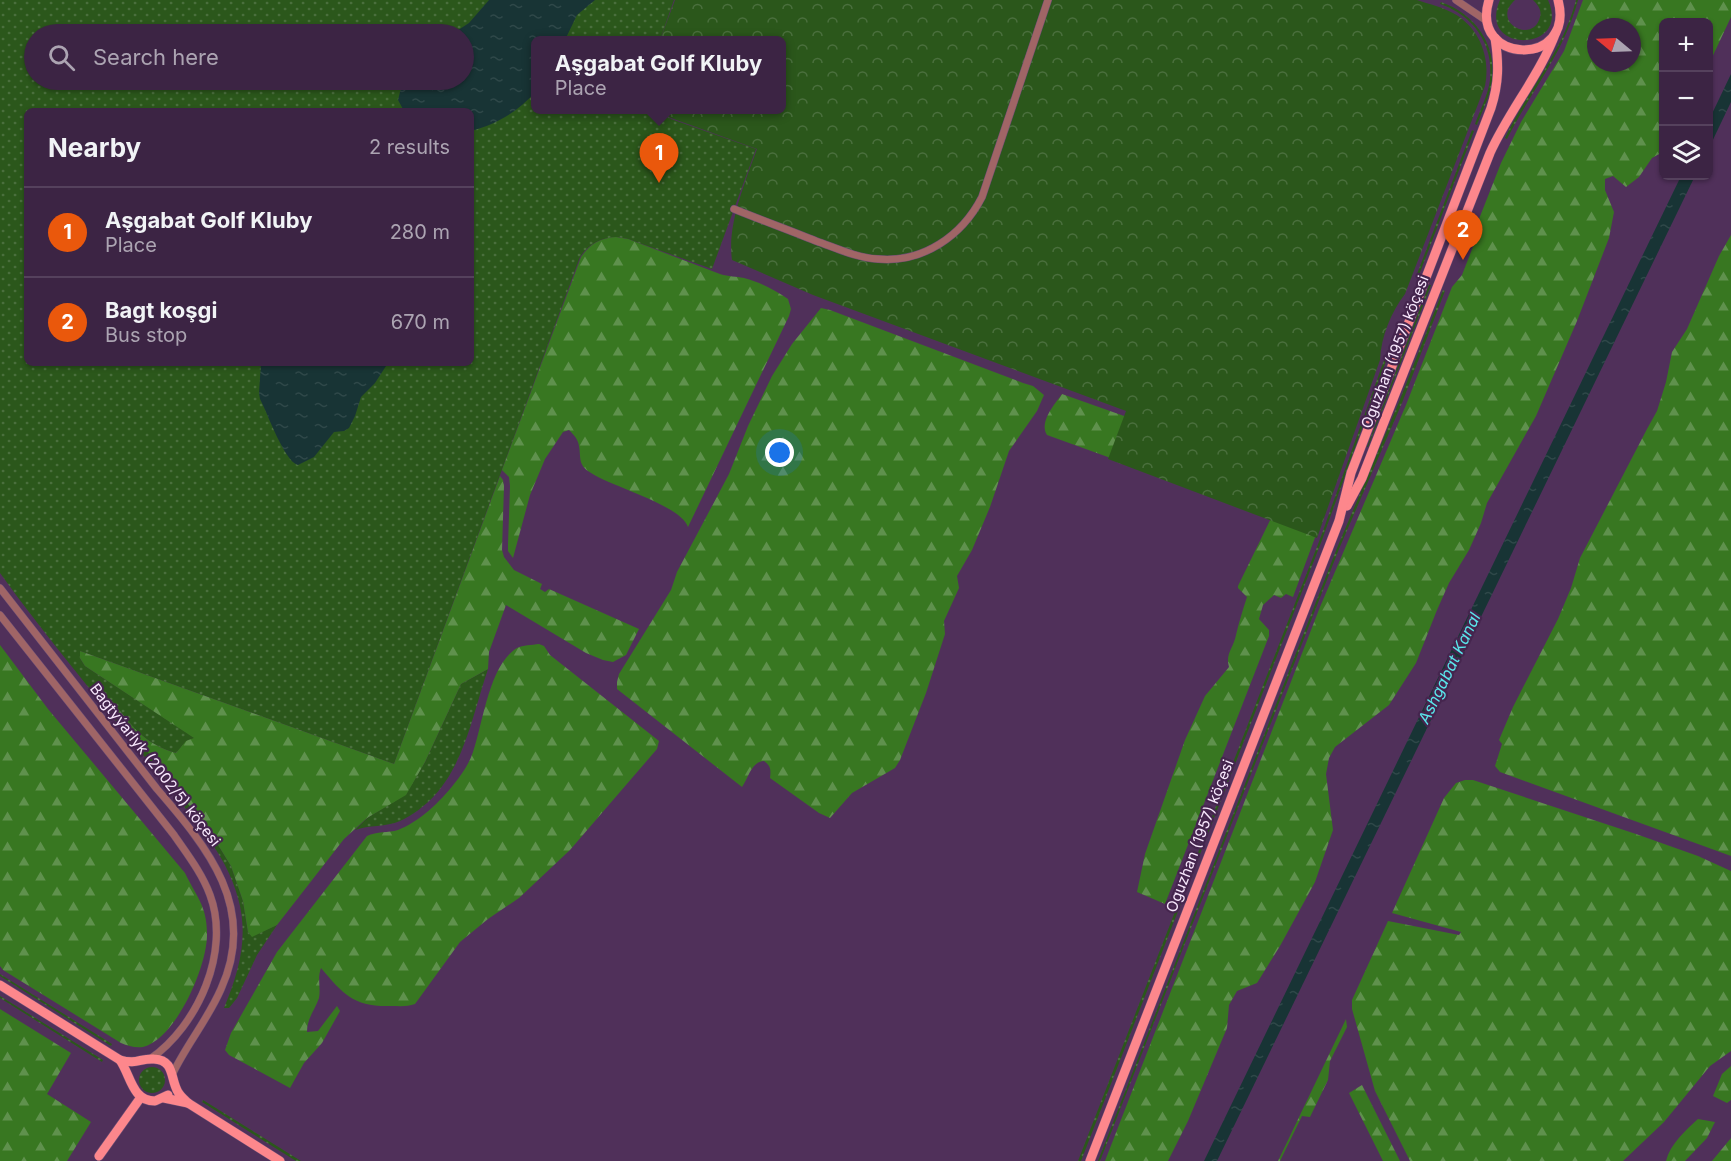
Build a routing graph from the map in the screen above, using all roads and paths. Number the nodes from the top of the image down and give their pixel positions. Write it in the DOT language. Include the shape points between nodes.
graph roads {
  1 [pos="1048,0"];
  2 [pos="1456,0"];
  3 [pos="1489,0"];
  4 [pos="1558,0"];
  5 [pos="1564,0"];
  6 [pos="1561,13"];
  7 [pos="1487,21"];
  8 [pos="1556,32"];
  9 [pos="1495,38"];
  10 [pos="734,210"];
  11 [pos="1339,521"];
  12 [pos="0,588"];
  13 [pos="0,615"];
  14 [pos="0,985"];
  15 [pos="120,1060"];
  16 [pos="146,1060"];
  17 [pos="173,1077"];
  18 [pos="132,1082"];
  19 [pos="141,1097"];
  20 [pos="164,1098"];
  21 [pos="188,1103"];
  22 [pos="99,1156"];
  23 [pos="280,1161"];
  24 [pos="1089,1161"];
  1 -- 10 [label="street" via="982,197 968,220 944,242 921,254 871,259"];
  2 -- 7 [label="street"];
  3 -- 7 [label="main road"];
  4 -- 6 [label="main road, Oguzhan (1957) köçesi"];
  5 -- 6 [label="main road, Oguzhan (1957) köçesi"];
  6 -- 8 [label="main road, Oguzhan (1957) köçesi"];
  7 -- 9 [label="main road, Oguzhan (1957) köçesi"];
  8 -- 9 [label="main road" via="1543,46 1524,51 1505,46"];
  8 -- 11 [label="main road, Oguzhan (1957) köçesi" via="1543,63 1493,147 1362,478"];
  9 -- 11 [label="main road, Oguzhan (1957) köçesi" via="1499,72 1495,98 1351,473"];
  11 -- 24 [label="main road, Oguzhan (1957) köçesi"];
  12 -- 17 [label="street, Bagtyýarlyk (2002/5) köçesi" via="194,832 225,884 233,923 230,965 221,991 184,1051"];
  13 -- 16 [label="street, Bagtyýarlyk (2002/5) köçesi" via="174,835 211,896 217,949 206,985 180,1029 165,1047"];
  14 -- 15 [label="main road"];
  15 -- 16 [label="main road"];
  15 -- 18 [label="main road"];
  16 -- 17 [label="main road" via="164,1062"];
  16 -- 18 [label="main road" via="133,1073"];
  17 -- 20 [label="main road" via="171,1091"];
  17 -- 21 [label="main road" via="177,1092"];
  18 -- 19 [label="main road"];
  19 -- 20 [label="main road" via="150,1101"];
  19 -- 22 [label="main road"];
  20 -- 21 [label="main road"];
  21 -- 23 [label="main road"];
}
